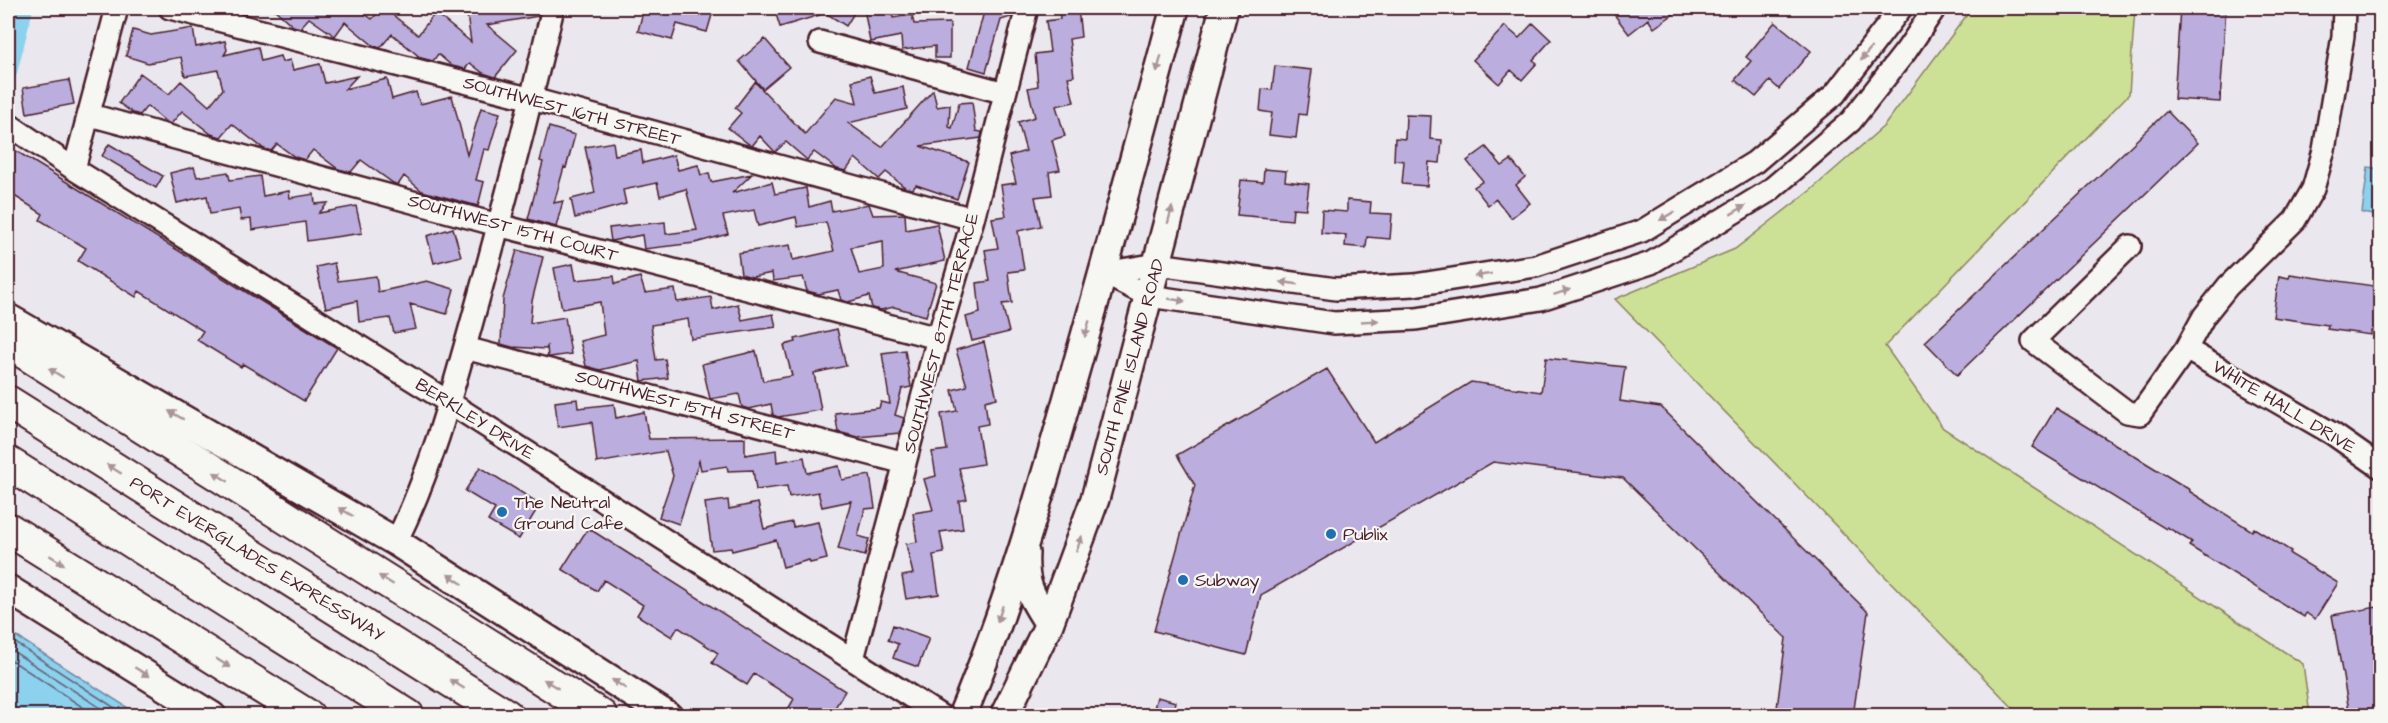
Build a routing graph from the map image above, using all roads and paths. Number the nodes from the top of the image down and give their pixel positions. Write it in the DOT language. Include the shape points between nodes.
graph roads {
  1 [pos="117,8"];
  2 [pos="170,8"];
  3 [pos="553,8"];
  4 [pos="1027,8"];
  5 [pos="1175,8"];
  6 [pos="1224,8"];
  7 [pos="1901,8"];
  8 [pos="1935,8"];
  9 [pos="2344,8"];
  10 [pos="820,42"];
  11 [pos="1005,93"];
  12 [pos="532,99"];
  13 [pos="90,115"];
  14 [pos="8,124"];
  15 [pos="74,169"];
  16 [pos="973,219"];
  17 [pos="498,225"];
  18 [pos="2130,246"];
  19 [pos="1158,264"];
  20 [pos="1103,273"];
  21 [pos="1149,296"];
  22 [pos="8,318"];
  23 [pos="938,338"];
  24 [pos="8,342"];
  25 [pos="465,348"];
  26 [pos="2186,350"];
  27 [pos="8,402"];
  28 [pos="450,403"];
  29 [pos="8,463"];
  30 [pos="905,463"];
  31 [pos="2380,467"];
  32 [pos="8,529"];
  33 [pos="1026,539"];
  34 [pos="396,542"];
  35 [pos="8,589"];
  36 [pos="1049,624"];
  37 [pos="854,659"];
  38 [pos="212,716"];
  39 [pos="308,716"];
  40 [pos="408,716"];
  41 [pos="507,716"];
  42 [pos="601,716"];
  43 [pos="668,716"];
  44 [pos="941,716"];
  45 [pos="962,716"];
  46 [pos="1004,716"];
  1 -- 13 [label="street"];
  2 -- 12 [label="street, SOUTHWEST 16TH STREET"];
  3 -- 12 [label="street"];
  4 -- 11 [label="street, SOUTHWEST 87TH TERRACE"];
  5 -- 20 [label="main road, one-way"];
  19 -- 6 [label="main road, SOUTH PINE ISLAND ROAD, one-way"];
  7 -- 19 [label="street, one-way" via="1835,94 1755,162 1642,231 1536,267 1414,285 1336,289"];
  21 -- 8 [label="street, one-way" via="1334,323 1416,319 1541,299 1651,263 1768,191 1851,121"];
  9 -- 26 [label="street" via="2324,150 2313,189 2295,220 2228,286 2204,316"];
  10 -- 11 [label="street"];
  11 -- 16 [label="street, SOUTHWEST 87TH TERRACE"];
  12 -- 16 [label="street, SOUTHWEST 16TH STREET"];
  12 -- 17 [label="street"];
  13 -- 15 [label="street"];
  13 -- 17 [label="street, SOUTHWEST 15TH COURT"];
  14 -- 15 [label="street, BERKLEY DRIVE"];
  15 -- 28 [label="street, BERKLEY DRIVE"];
  16 -- 23 [label="street, SOUTHWEST 87TH TERRACE"];
  17 -- 23 [label="street, SOUTHWEST 15TH COURT"];
  17 -- 25 [label="street"];
  18 -- 26 [label="street" via="2033,341 2127,412 2140,414"];
  19 -- 20 [label="street"];
  19 -- 21 [label="main road, SOUTH PINE ISLAND ROAD"];
  20 -- 21 [label="street"];
  20 -- 33 [label="main road, one-way"];
  36 -- 21 [label="main road, SOUTH PINE ISLAND ROAD, one-way" via="1095,499"];
  34 -- 22 [label="main road, one-way"];
  23 -- 30 [label="street, SOUTHWEST 87TH TERRACE"];
  42 -- 24 [label="highway, one-way"];
  25 -- 28 [label="street"];
  25 -- 30 [label="street, SOUTHWEST 15TH STREET"];
  26 -- 31 [label="street, WHITE HALL DRIVE" via="2333,434"];
  41 -- 27 [label="highway, PORT EVERGLADES EXPRESSWAY, one-way"];
  28 -- 34 [label="street" via="416,501"];
  28 -- 37 [label="street, BERKLEY DRIVE"];
  29 -- 40 [label="highway"];
  30 -- 37 [label="street, SOUTHWEST 87TH TERRACE"];
  32 -- 39 [label="highway, one-way"];
  33 -- 36 [label="main road" via="1024,574 1032,597"];
  33 -- 45 [label="main road, one-way"];
  43 -- 34 [label="main road, one-way"];
  35 -- 38 [label="main road, one-way"];
  36 -- 46 [label="main road, SOUTH PINE ISLAND ROAD"];
  37 -- 44 [label="street, BERKLEY DRIVE"];
}
